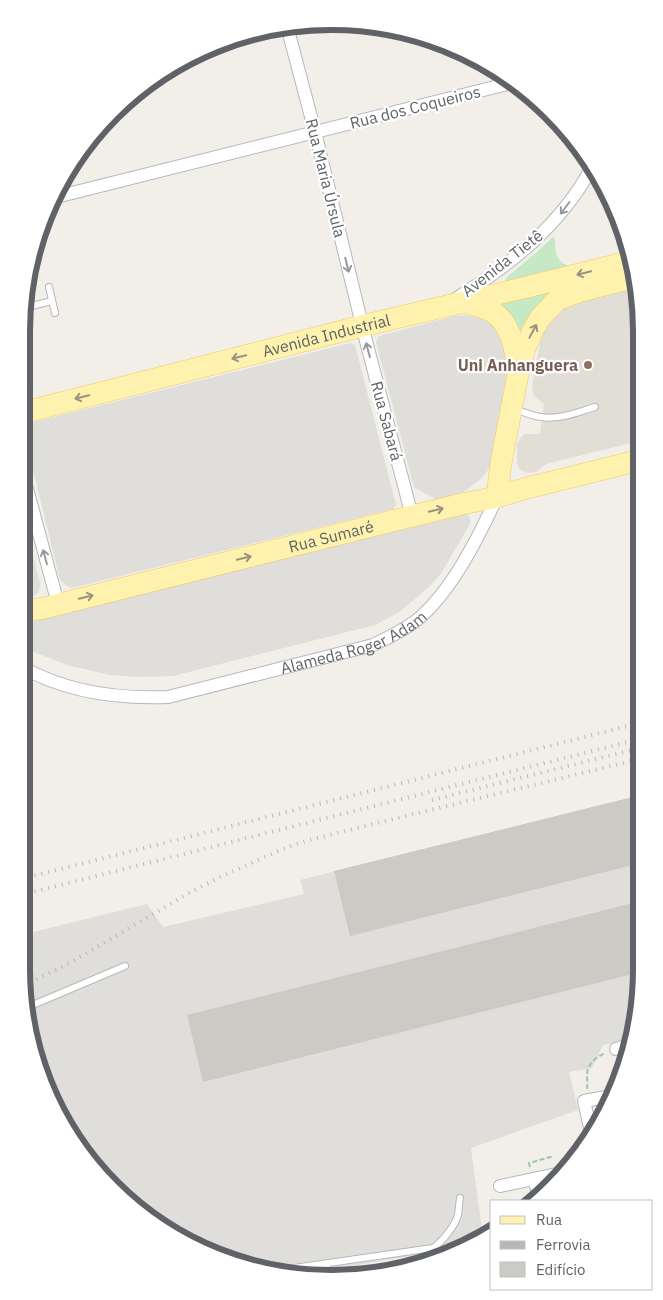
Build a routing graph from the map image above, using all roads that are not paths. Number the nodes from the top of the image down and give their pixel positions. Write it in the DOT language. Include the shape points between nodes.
graph roads {
  1 [pos="289,33"];
  2 [pos="504,84"];
  3 [pos="315,132"];
  4 [pos="588,174"];
  5 [pos="62,195"];
  6 [pos="625,262"];
  7 [pos="628,279"];
  8 [pos="48,288"];
  9 [pos="52,301"];
  10 [pos="454,304"];
  11 [pos="32,306"];
  12 [pos="55,313"];
  13 [pos="362,326"];
  14 [pos="519,369"];
  15 [pos="595,407"];
  16 [pos="511,408"];
  17 [pos="30,410"];
  18 [pos="633,462"];
  19 [pos="501,468"];
  20 [pos="527,488"];
  21 [pos="497,497"];
  22 [pos="30,500"];
  23 [pos="462,504"];
  24 [pos="412,516"];
  25 [pos="58,604"];
  26 [pos="30,610"];
  27 [pos="30,672"];
  28 [pos="125,966"];
  29 [pos="33,1005"];
  30 [pos="604,1097"];
  31 [pos="589,1125"];
  32 [pos="551,1175"];
  33 [pos="534,1179"];
  34 [pos="500,1186"];
  35 [pos="537,1189"];
  36 [pos="460,1198"];
  37 [pos="326,1264"];
  38 [pos="299,1268"];
  39 [pos="327,1270"];
  1 -- 3 [label="street, Rua Maria Úrsula"];
  2 -- 3 [label="street, Rua dos Coqueiros"];
  3 -- 5 [label="street, Rua dos Coqueiros"];
  3 -- 13 [label="street, Rua Maria Úrsula, one-way"];
  4 -- 10 [label="street, Avenida Tietê, one-way" via="542,234"];
  6 -- 10 [label="main road, Avenida Industrial, one-way"];
  14 -- 7 [label="main road, Alameda Roger Adam, one-way" via="533,330 557,300"];
  8 -- 9 [label="lane"];
  9 -- 11 [label="lane"];
  9 -- 12 [label="lane"];
  10 -- 13 [label="main road, Avenida Industrial"];
  10 -- 14 [label="main road, Alameda Roger Adam" via="488,310 500,318 510,335"];
  13 -- 17 [label="main road, Avenida Industrial, one-way"];
  24 -- 13 [label="street, Rua Sabará, one-way"];
  14 -- 16 [label="main road, Alameda Roger Adam"];
  15 -- 16 [label="lane" via="556,417 542,417"];
  16 -- 19 [label="main road, Alameda Roger Adam"];
  18 -- 20 [label="main road, Rua Sumaré"];
  19 -- 20 [label="main road" via="509,483"];
  19 -- 21 [label="main road, Alameda Roger Adam"];
  19 -- 23 [label="main road" via="488,484"];
  20 -- 21 [label="main road, Rua Sumaré"];
  21 -- 23 [label="main road, Rua Sumaré"];
  21 -- 27 [label="street, Alameda Roger Adam" via="479,535 440,596 417,620 373,645 168,697 139,698 91,692"];
  25 -- 22 [label="street, one-way"];
  24 -- 23 [label="main road, Rua Sumaré, one-way"];
  25 -- 24 [label="main road, Rua Sumaré, one-way"];
  25 -- 26 [label="main road, Rua Sumaré"];
  28 -- 29 [label="lane"];
  30 -- 31 [label="street" via="584,1101"];
  32 -- 33 [label="street"];
  33 -- 34 [label="street"];
  33 -- 35 [label="street"];
  36 -- 37 [label="lane" via="455,1222 433,1248"];
  37 -- 38 [label="lane"];
  37 -- 39 [label="lane"];
}
